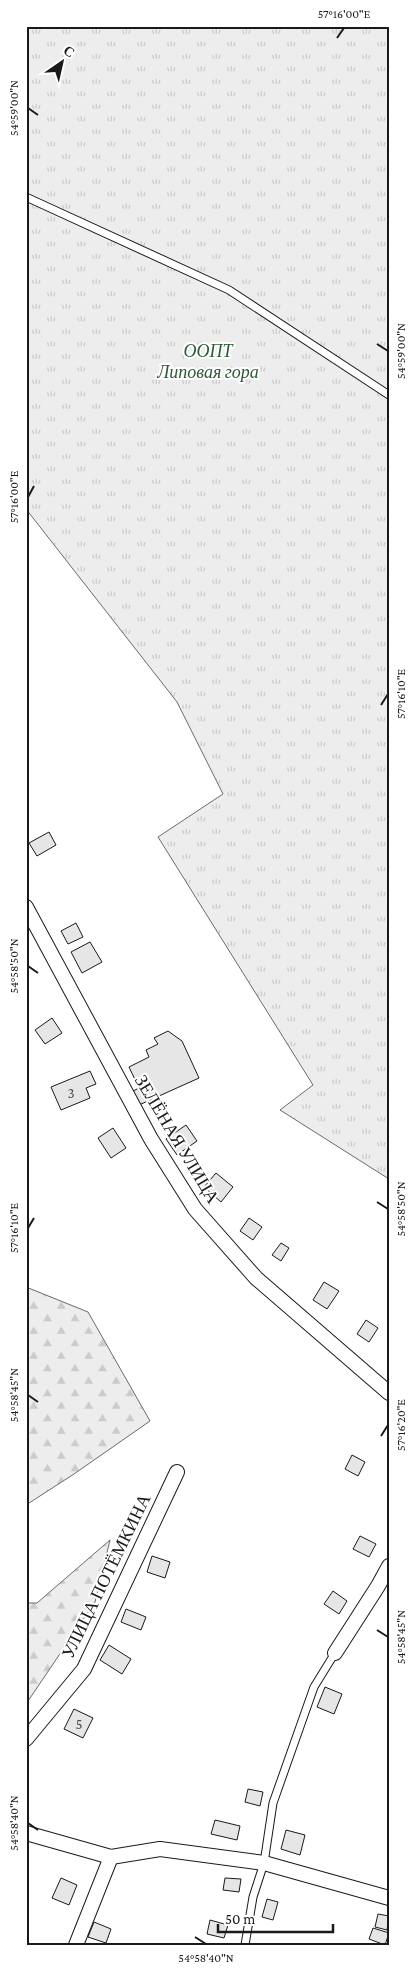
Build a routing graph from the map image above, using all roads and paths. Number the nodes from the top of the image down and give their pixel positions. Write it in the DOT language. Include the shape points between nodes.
graph roads {
  1 [pos="26,197"];
  2 [pos="389,395"];
  3 [pos="26,907"];
  4 [pos="389,1393"];
  5 [pos="177,1472"];
  6 [pos="389,1566"];
  7 [pos="335,1653"];
  8 [pos="26,1739"];
  9 [pos="26,1834"];
  10 [pos="111,1857"];
  11 [pos="264,1863"];
  12 [pos="389,1898"];
  13 [pos="76,1945"];
  14 [pos="245,1945"];
  1 -- 2 [label="lane" via="229,290"];
  3 -- 4 [label="street, ЗЕЛЁНАЯ УЛИЦА" via="151,1138 195,1209 256,1278"];
  5 -- 8 [label="street, УЛИЦА ПОТЁМКИНА" via="84,1669"];
  6 -- 7 [label="street"];
  7 -- 11 [label="lane" via="314,1687 273,1803"];
  9 -- 10 [label="street"];
  10 -- 11 [label="street" via="160,1850"];
  10 -- 13 [label="street"];
  11 -- 12 [label="street"];
  11 -- 14 [label="lane" via="253,1897"];
}
